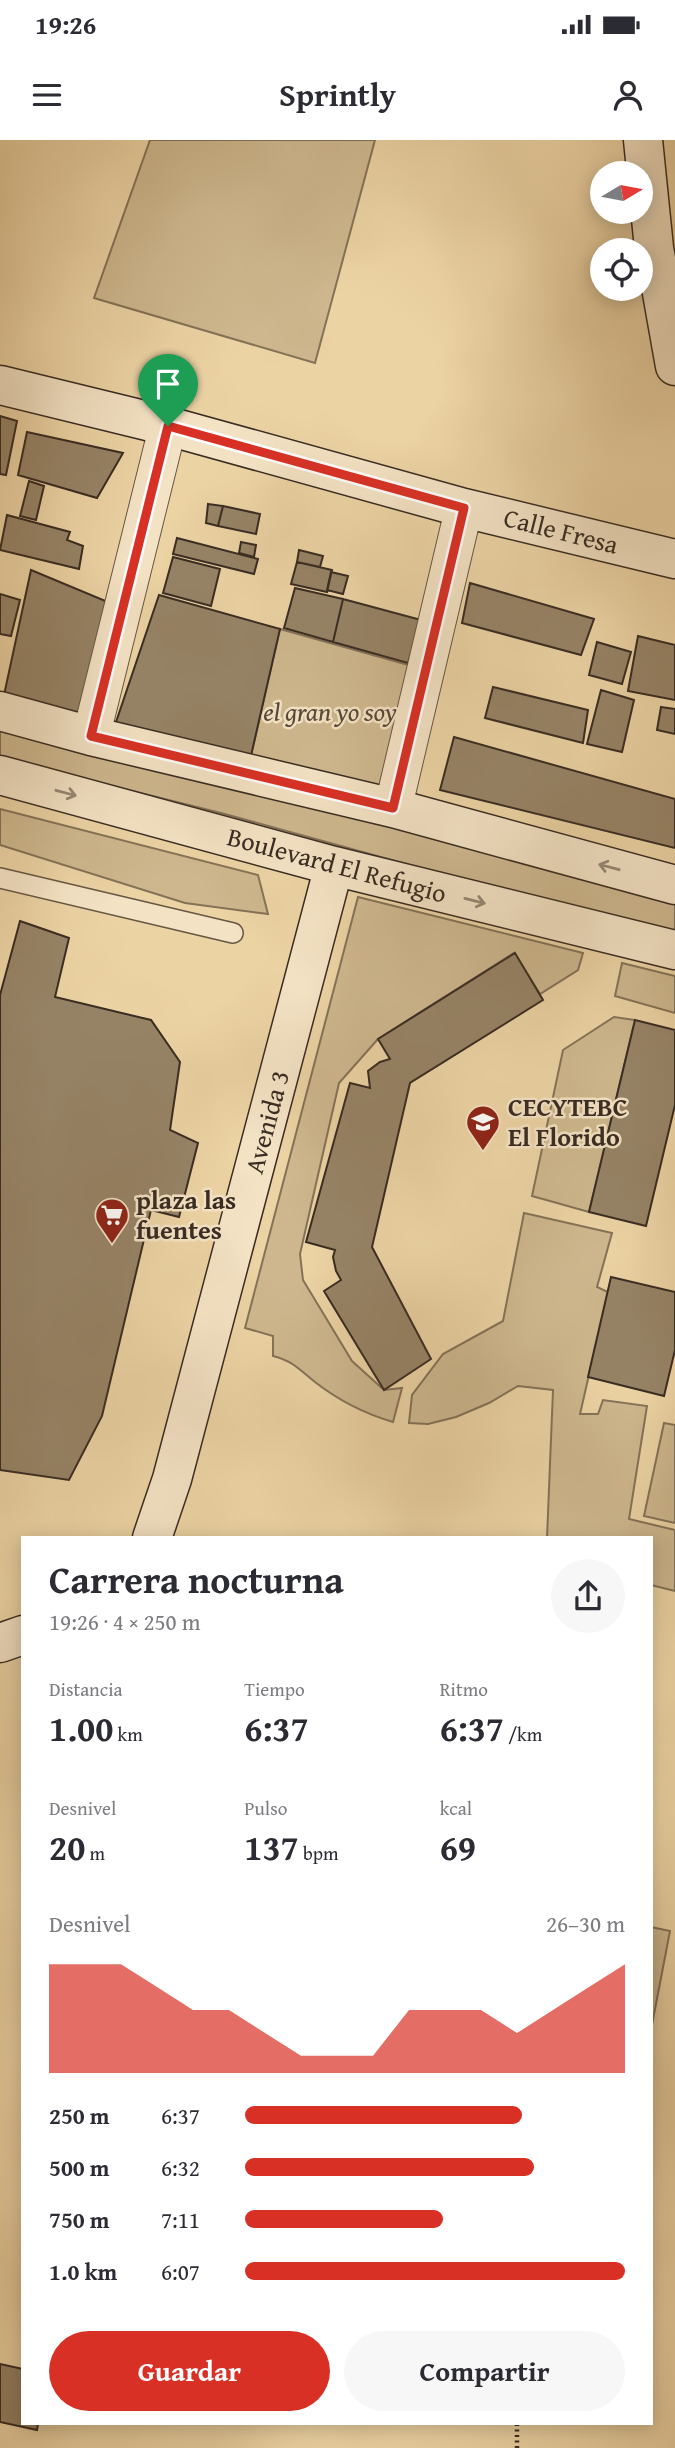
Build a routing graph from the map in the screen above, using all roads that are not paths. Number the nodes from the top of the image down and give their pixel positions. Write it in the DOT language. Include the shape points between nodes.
graph roads {
  1 [pos="643,140"];
  2 [pos="675,366"];
  3 [pos="0,385"];
  4 [pos="168,426"];
  5 [pos="464,508"];
  6 [pos="675,559"];
  7 [pos="0,711"];
  8 [pos="0,733"];
  9 [pos="80,733"];
  10 [pos="0,775"];
  11 [pos="393,808"];
  12 [pos="334,866"];
  13 [pos="0,878"];
  14 [pos="675,885"];
  15 [pos="233,933"];
  16 [pos="675,950"];
  17 [pos="153,1536"];
  18 [pos="21,1636"];
  19 [pos="0,1643"];
  1 -- 2 [label="street" via="654,248"];
  3 -- 4 [label="street, Calle Fresa"];
  4 -- 5 [label="street, Calle Fresa"];
  4 -- 9 [label="street"];
  5 -- 6 [label="street, Calle Fresa"];
  5 -- 11 [label="street"];
  7 -- 9 [label="street"];
  8 -- 9 [label="street" via="51,746"];
  9 -- 11 [label="street"];
  10 -- 12 [label="street, Boulevard El Refugio, one-way"];
  14 -- 11 [label="street, one-way"];
  12 -- 16 [label="street, Boulevard El Refugio, one-way"];
  12 -- 17 [label="street, Avenida 3" via="176,1465"];
  13 -- 15 [label="lane"];
  18 -- 19 [label="street"];
}
